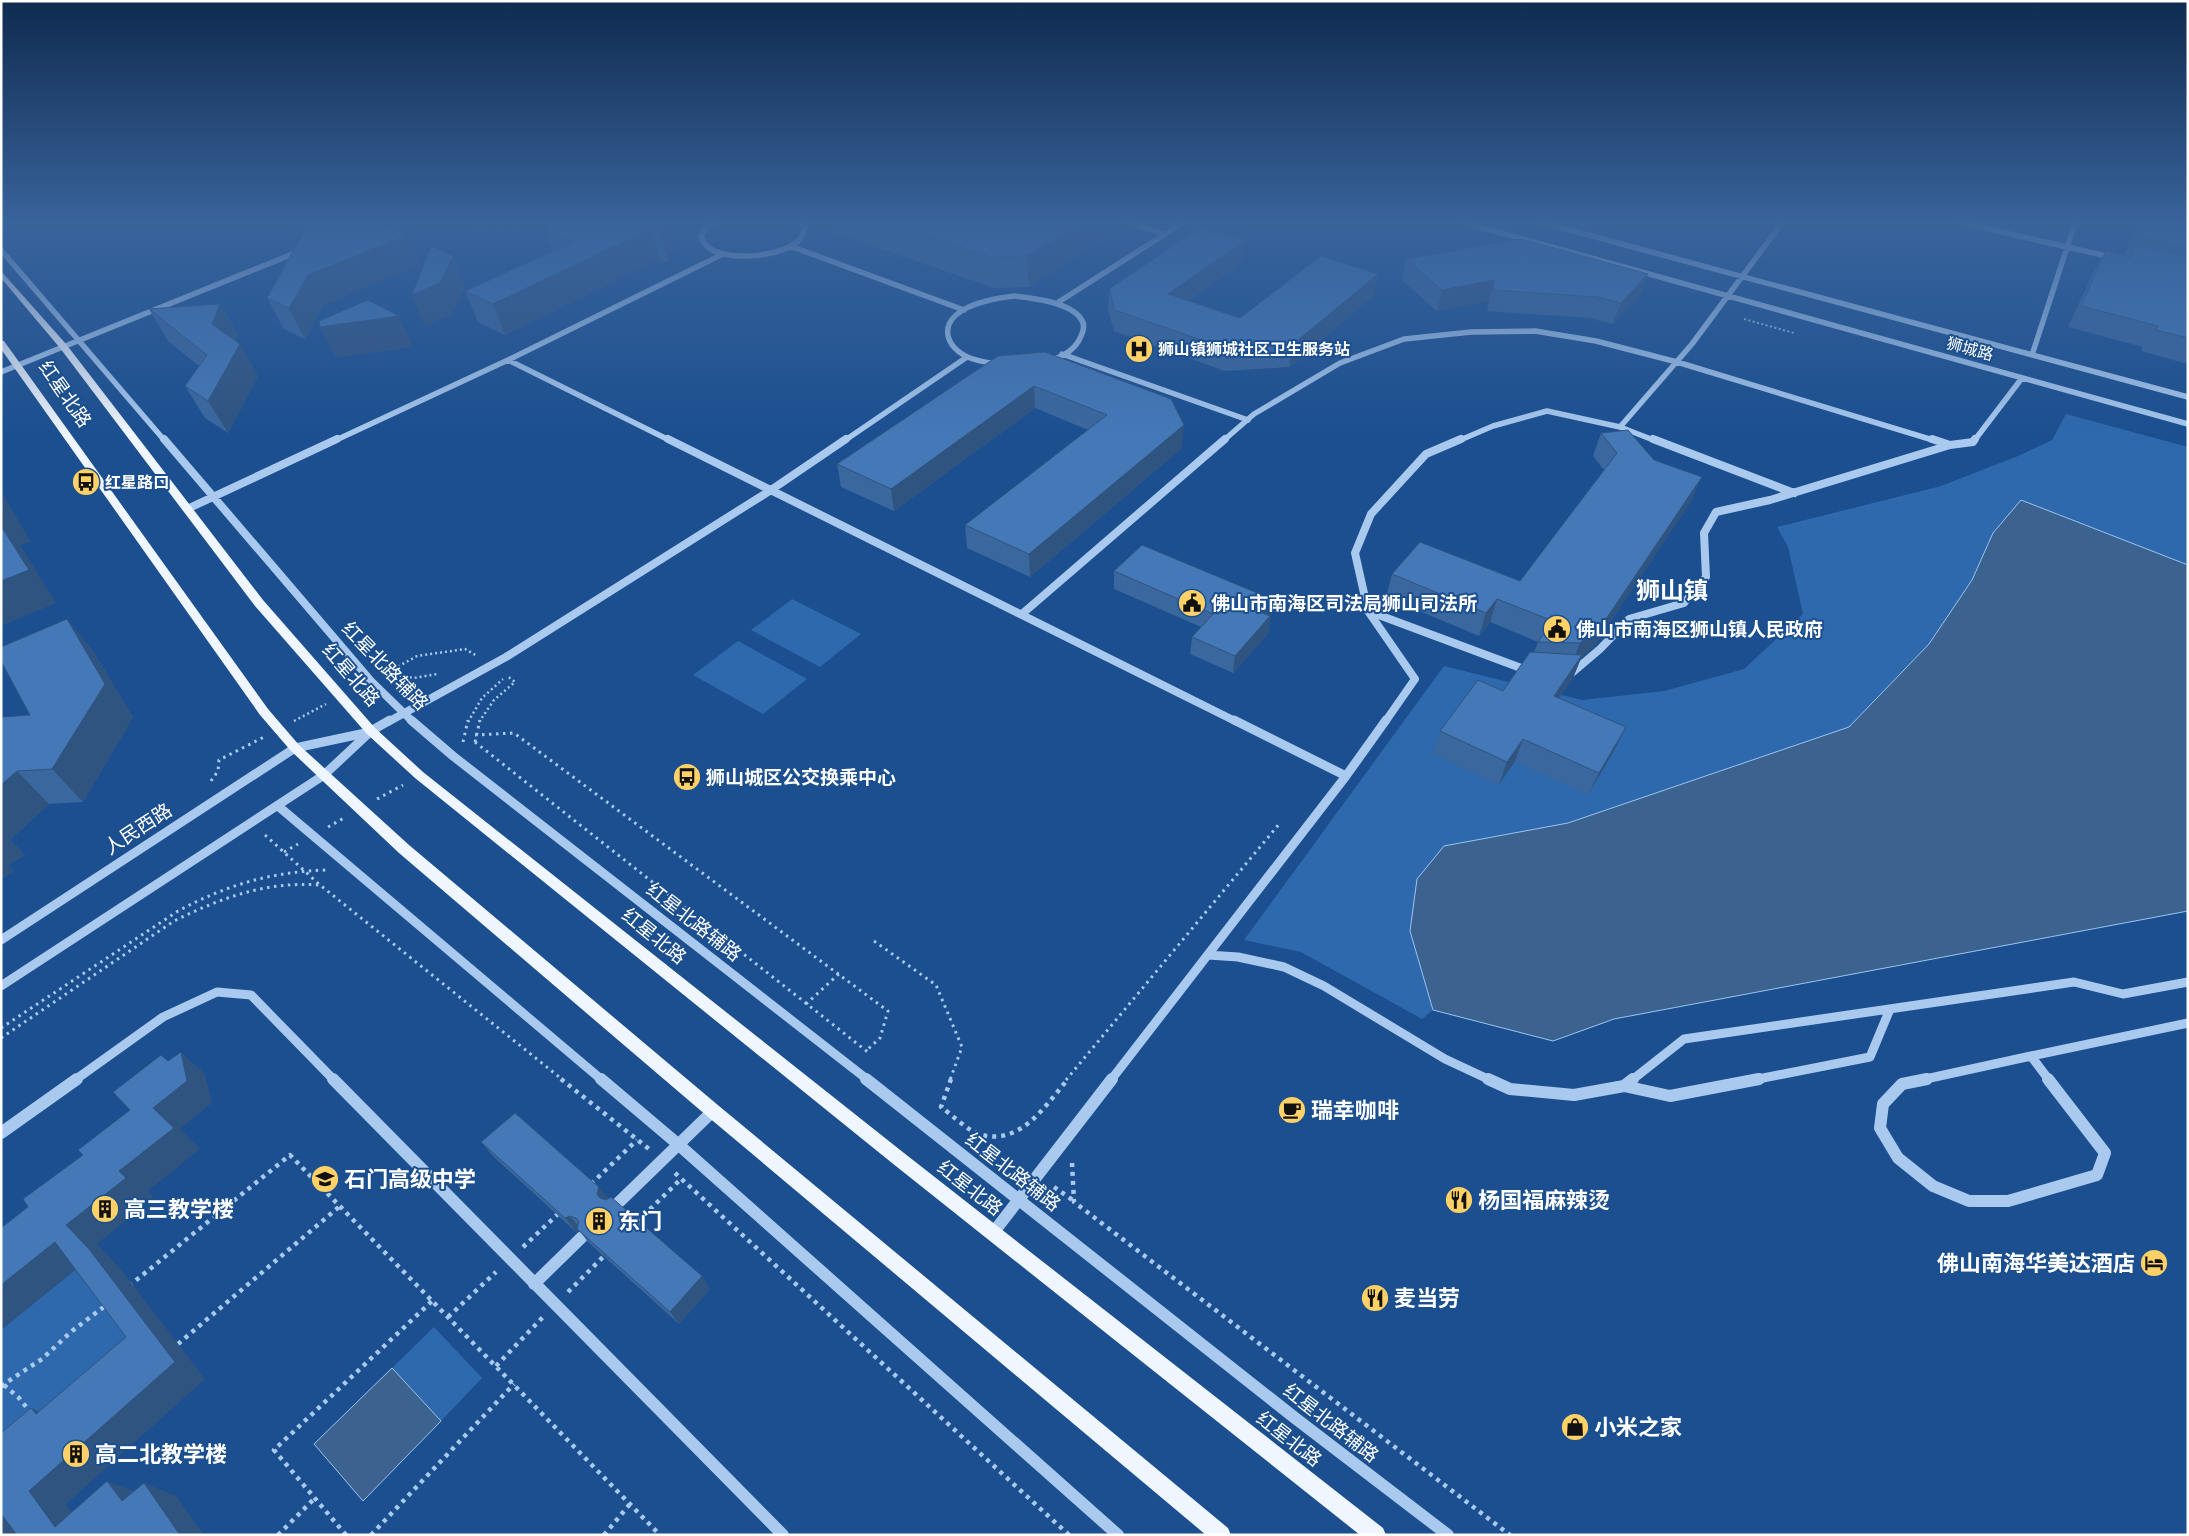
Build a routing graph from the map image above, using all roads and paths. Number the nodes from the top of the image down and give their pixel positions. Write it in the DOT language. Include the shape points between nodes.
graph roads {
  1 [pos="17,292"];
  2 [pos="38,292"];
  3 [pos="200,292"];
  4 [pos="647,292"];
  5 [pos="914,292"];
  6 [pos="1075,292"];
  7 [pos="1713,292"];
  8 [pos="1732,292"];
  9 [pos="1800,292"];
  10 [pos="2052,292"];
  11 [pos="1729,296"];
  12 [pos="1057,303"];
  13 [pos="964,310"];
  14 [pos="80,340"];
  15 [pos="1,343"];
  16 [pos="63,346"];
  17 [pos="1062,354"];
  18 [pos="2032,355"];
  19 [pos="967,357"];
  20 [pos="508,360"];
  21 [pos="1677,362"];
  22 [pos="18,364"];
  23 [pos="1,372"];
  24 [pos="2022,378"];
  25 [pos="2188,397"];
  26 [pos="1248,420"];
  27 [pos="2188,424"];
  28 [pos="1620,427"];
  29 [pos="1950,445"];
  30 [pos="772,490"];
  31 [pos="1794,493"];
  32 [pos="212,497"];
  33 [pos="186,509"];
  34 [pos="1368,610"];
  35 [pos="1022,614"];
  36 [pos="468,660"];
  37 [pos="1534,671"];
  38 [pos="1563,672"];
  39 [pos="385,673"];
  40 [pos="439,673"];
  41 [pos="371,681"];
  42 [pos="342,696"];
  43 [pos="404,714"];
  44 [pos="278,729"];
  45 [pos="371,731"];
  46 [pos="475,735"];
  47 [pos="295,748"];
  48 [pos="465,749"];
  49 [pos="324,775"];
  50 [pos="1346,776"];
  51 [pos="209,784"];
  52 [pos="278,806"];
  53 [pos="1280,823"];
  54 [pos="320,885"];
  55 [pos="1,940"];
  56 [pos="874,941"];
  57 [pos="1208,955"];
  58 [pos="840,973"];
  59 [pos="2188,982"];
  60 [pos="1,986"];
  61 [pos="1350,1001"];
  62 [pos="806,1004"];
  63 [pos="802,1008"];
  64 [pos="1890,1009"];
  65 [pos="2188,1023"];
  66 [pos="1,1028"];
  67 [pos="1,1038"];
  68 [pos="2031,1056"];
  69 [pos="1624,1086"];
  70 [pos="713,1111"];
  71 [pos="1,1133"];
  72 [pos="637,1140"];
  73 [pos="679,1145"];
  74 [pos="1071,1158"];
  75 [pos="662,1161"];
  76 [pos="681,1178"];
  77 [pos="589,1186"];
  78 [pos="1054,1187"];
  79 [pos="1020,1199"];
  80 [pos="1074,1202"];
  81 [pos="568,1205"];
  82 [pos="340,1206"];
  83 [pos="615,1206"];
  84 [pos="633,1226"];
  85 [pos="994,1233"];
  86 [pos="582,1237"];
  87 [pos="613,1246"];
  88 [pos="510,1259"];
  89 [pos="534,1284"];
  90 [pos="126,1288"];
  91 [pos="432,1301"];
  92 [pos="107,1304"];
  93 [pos="555,1305"];
  94 [pos="448,1317"];
  95 [pos="178,1344"];
  96 [pos="496,1366"];
  97 [pos="514,1384"];
  98 [pos="2,1386"];
  99 [pos="35,1420"];
  100 [pos="315,1498"];
  101 [pos="630,1504"];
  102 [pos="278,1535"];
  103 [pos="346,1535"];
  104 [pos="371,1535"];
  105 [pos="604,1535"];
  106 [pos="660,1535"];
  107 [pos="783,1535"];
  108 [pos="1069,1535"];
  109 [pos="1118,1535"];
  110 [pos="1221,1535"];
  111 [pos="1376,1535"];
  112 [pos="1448,1535"];
  113 [pos="1510,1535"];
  1 -- 16 [label="main road, 红星北路"];
  2 -- 14 [label="street, 红星北路辅路"];
  3 -- 14 [label="street"];
  4 -- 20 [label="street"];
  5 -- 13 [label="street"];
  6 -- 12 [label="street"];
  7 -- 11 [label="street, 狮城路"];
  8 -- 11 [label="street"];
  9 -- 18 [label="street, 狮城路"];
  10 -- 18 [label="street"];
  11 -- 21 [label="street"];
  11 -- 24 [label="street, 狮城路"];
  12 -- 13 [label="street" via="1014,296 991,299"];
  12 -- 17 [label="street" via="1072,311 1083,328 1080,340"];
  13 -- 19 [label="street" via="949,324 947,336 953,347"];
  14 -- 16 [label="street"];
  14 -- 32 [label="street, 红星北路辅路"];
  15 -- 22 [label="main road, 红星北路"];
  16 -- 22 [label="street"];
  16 -- 33 [label="main road, 红星北路"];
  17 -- 19 [label="street" via="1051,359 1012,365"];
  17 -- 26 [label="street"];
  18 -- 25 [label="street, 狮城路"];
  19 -- 30 [label="street"];
  20 -- 30 [label="street"];
  20 -- 32 [label="street"];
  21 -- 26 [label="street" via="1596,341 1535,331 1472,332 1404,339 1340,363"];
  21 -- 28 [label="street" via="1633,408"];
  21 -- 29 [label="street"];
  22 -- 23 [label="street"];
  22 -- 44 [label="main road, 红星北路"];
  24 -- 27 [label="street, 狮城路"];
  24 -- 29 [label="street" via="1973,442"];
  26 -- 35 [label="street"];
  28 -- 31 [label="street"];
  28 -- 34 [label="street" via="1547,411 1493,426 1426,454 1371,514 1355,553"];
  29 -- 31 [label="street"];
  30 -- 35 [label="street"];
  30 -- 43 [label="street" via="506,657"];
  31 -- 38 [label="street" via="1716,512 1704,533 1706,577 1684,603 1629,619 1573,672"];
  32 -- 33 [label="street"];
  32 -- 41 [label="street, 红星北路辅路"];
  33 -- 42 [label="main road, 红星北路" via="259,603"];
  34 -- 37 [label="street" via="1524,670"];
  34 -- 50 [label="street" via="1415,679"];
  35 -- 50 [label="street"];
  36 -- 39 [label="path" via="476,655 465,649 417,656"];
  39 -- 40 [label="path" via="399,678"];
  39 -- 41 [label="path"];
  41 -- 43 [label="street, 红星北路辅路"];
  42 -- 44 [label="path"];
  42 -- 45 [label="main road, 红星北路"];
  43 -- 45 [label="street"];
  43 -- 79 [label="street, 红星北路辅路"];
  44 -- 47 [label="main road, 红星北路"];
  44 -- 51 [label="path" via="220,760 218,771"];
  45 -- 47 [label="street"];
  45 -- 49 [label="street"];
  45 -- 85 [label="main road, 红星北路" via="419,776"];
  46 -- 48 [label="path" via="487,706 515,682 508,676 472,713 464,734"];
  46 -- 58 [label="path" via="514,733"];
  46 -- 62 [label="path" via="476,742"];
  47 -- 49 [label="main road, 红星北路"];
  47 -- 55 [label="street, 人民西路"];
  49 -- 52 [label="street"];
  49 -- 70 [label="main road, 红星北路" via="412,855"];
  50 -- 57 [label="street"];
  52 -- 60 [label="street"];
  52 -- 73 [label="street"];
  53 -- 56 [label="path" via="1029,1125 1003,1137 978,1134 941,1107 962,1046 936,985"];
  54 -- 66 [label="path" via="304,870 259,876 207,895"];
  54 -- 67 [label="path" via="274,884 237,893 199,908 174,921"];
  54 -- 72 [label="path"];
  57 -- 61 [label="street" via="1284,966"];
  57 -- 79 [label="street"];
  58 -- 62 [label="path"];
  58 -- 62 [label="path" via="888,1011 880,1038 867,1052"];
  59 -- 64 [label="street" via="2123,994 2074,982"];
  61 -- 69 [label="street" via="1445,1059 1510,1089 1574,1095"];
  62 -- 63 [label="path"];
  64 -- 69 [label="street" via="1684,1039"];
  64 -- 69 [label="street" via="1870,1057 1670,1096"];
  65 -- 68 [label="street"];
  68 -- 68 [label="street" via="2105,1153 2096,1175 2008,1201 1969,1201 1933,1186 1898,1158 1880,1128 1883,1104 1902,1084"];
  70 -- 73 [label="street"];
  70 -- 110 [label="main road, 红星北路"];
  71 -- 88 [label="street" via="163,1016 217,992 252,995"];
  72 -- 75 [label="path"];
  72 -- 77 [label="path"];
  73 -- 75 [label="street"];
  73 -- 109 [label="street"];
  74 -- 80 [label="path"];
  75 -- 76 [label="path"];
  75 -- 83 [label="street"];
  76 -- 84 [label="path"];
  76 -- 108 [label="path"];
  78 -- 80 [label="path"];
  79 -- 85 [label="street"];
  79 -- 112 [label="street, 红星北路辅路"];
  80 -- 113 [label="path"];
  81 -- 88 [label="path"];
  82 -- 90 [label="path" via="290,1155"];
  82 -- 91 [label="path"];
  82 -- 95 [label="path"];
  85 -- 111 [label="main road, 红星北路"];
  86 -- 89 [label="street"];
  87 -- 93 [label="path"];
  88 -- 89 [label="street"];
  88 -- 94 [label="path"];
  89 -- 93 [label="street"];
  91 -- 94 [label="path"];
  91 -- 100 [label="path" via="274,1450"];
  92 -- 98 [label="path" via="42,1359"];
  93 -- 96 [label="path"];
  93 -- 107 [label="street"];
  94 -- 96 [label="path"];
  96 -- 97 [label="path"];
  97 -- 101 [label="path"];
  97 -- 104 [label="path"];
  98 -- 99 [label="path" via="19,1398"];
  100 -- 102 [label="path"];
  100 -- 103 [label="path"];
  101 -- 105 [label="path"];
  101 -- 106 [label="path"];
}
